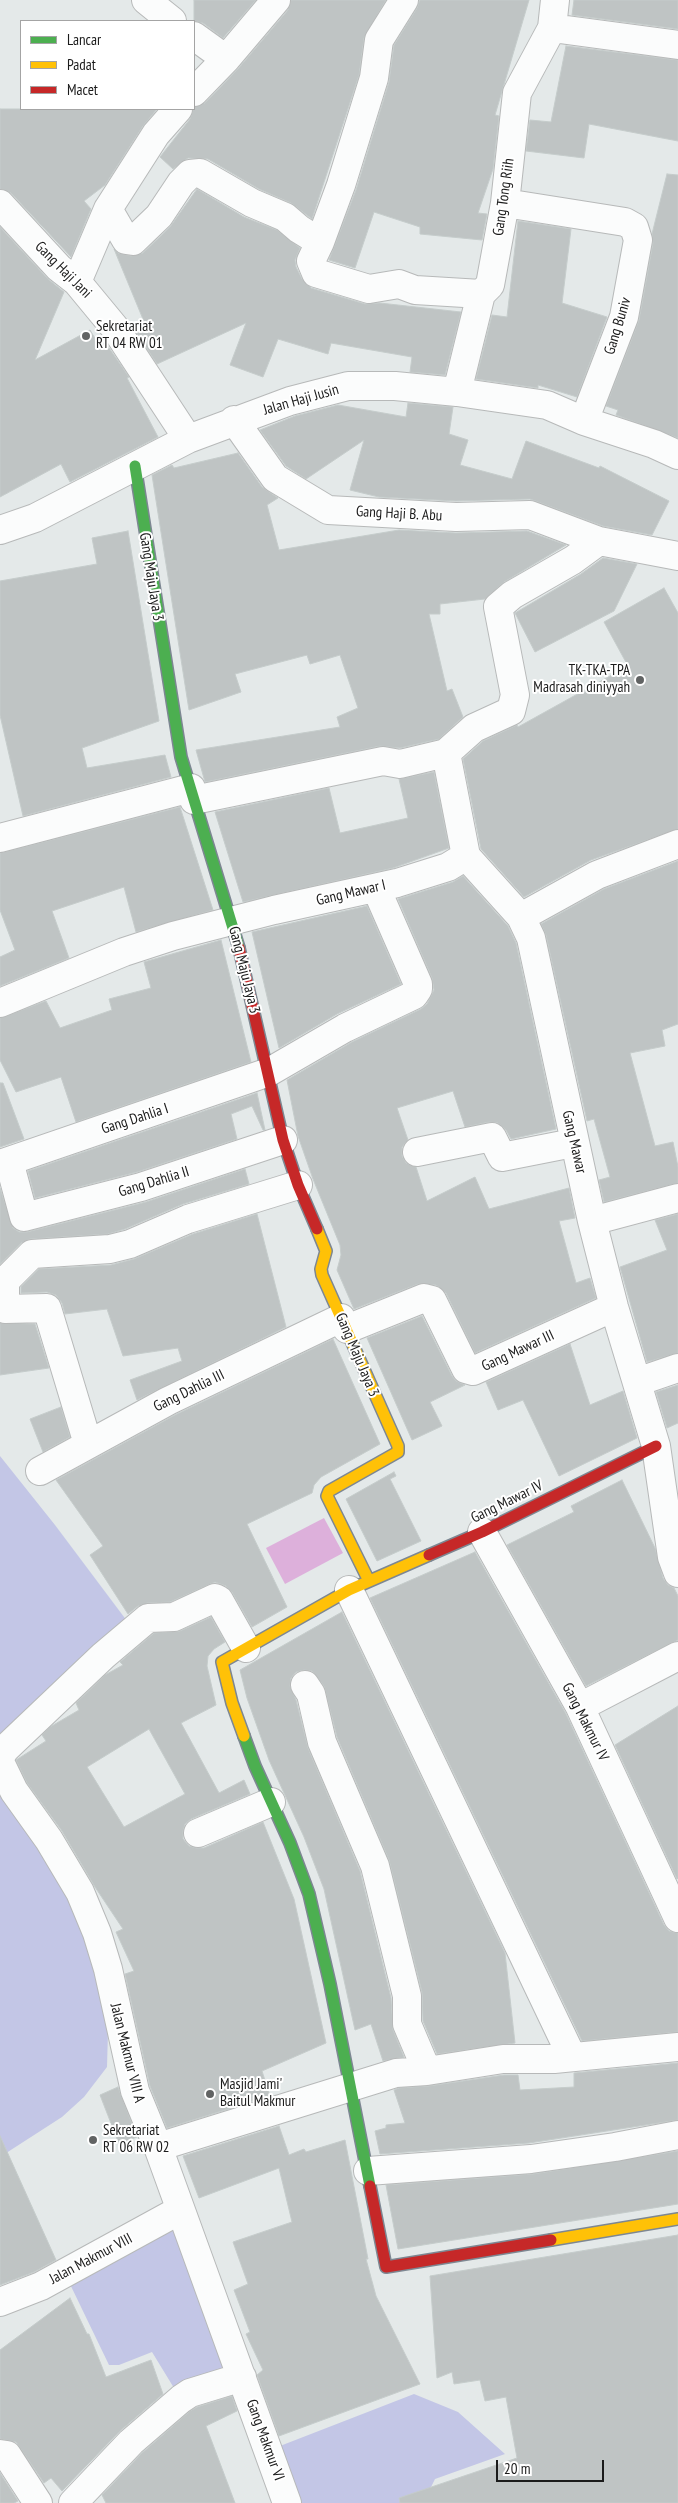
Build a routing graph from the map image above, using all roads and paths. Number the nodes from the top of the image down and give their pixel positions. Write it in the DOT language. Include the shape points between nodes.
graph roads {
  1 [pos="146,0"];
  2 [pos="404,0"];
  3 [pos="267,3"];
  4 [pos="554,11"];
  5 [pos="171,20"];
  6 [pos="195,37"];
  7 [pos="678,45"];
  8 [pos="226,59"];
  9 [pos="195,91"];
  10 [pos="177,110"];
  11 [pos="505,203"];
  12 [pos="0,204"];
  13 [pos="108,209"];
  14 [pos="320,242"];
  15 [pos="77,282"];
  16 [pos="481,294"];
  17 [pos="457,392"];
  18 [pos="234,420"];
  19 [pos="584,421"];
  20 [pos="188,439"];
  21 [pos="678,455"];
  22 [pos="135,466"];
  23 [pos="0,530"];
  24 [pos="598,541"];
  25 [pos="678,556"];
  26 [pos="446,753"];
  27 [pos="192,794"];
  28 [pos="0,838"];
  29 [pos="678,844"];
  30 [pos="466,856"];
  31 [pos="376,888"];
  32 [pos="521,917"];
  33 [pos="233,921"];
  34 [pos="0,1003"];
  35 [pos="269,1072"];
  36 [pos="283,1140"];
  37 [pos="573,1143"];
  38 [pos="417,1152"];
  39 [pos="4,1163"];
  40 [pos="298,1185"];
  41 [pos="678,1198"];
  42 [pos="592,1221"];
  43 [pos="614,1307"];
  44 [pos="344,1323"];
  45 [pos="678,1368"];
  46 [pos="637,1382"];
  47 [pos="88,1444"];
  48 [pos="656,1446"];
  49 [pos="40,1471"];
  50 [pos="482,1532"];
  51 [pos="676,1562"];
  52 [pos="359,1585"];
  53 [pos="246,1648"];
  54 [pos="678,1656"];
  55 [pos="305,1685"];
  56 [pos="580,1707"];
  57 [pos="0,1762"];
  58 [pos="271,1802"];
  59 [pos="198,1833"];
  60 [pos="678,1918"];
  61 [pos="678,2047"];
  62 [pos="572,2057"];
  63 [pos="427,2071"];
  64 [pos="351,2086"];
  65 [pos="678,2135"];
  66 [pos="158,2146"];
  67 [pos="368,2171"];
  68 [pos="180,2210"];
  69 [pos="678,2219"];
  70 [pos="0,2302"];
  71 [pos="242,2378"];
  72 [pos="0,2454"];
  73 [pos="38,2503"];
  74 [pos="73,2503"];
  75 [pos="287,2503"];
  1 -- 5 [label="street"];
  2 -- 14 [label="street" via="380,40 374,78"];
  3 -- 8 [label="street"];
  4 -- 7 [label="street"];
  4 -- 11 [label="street, Gang Tong Riih" via="517,93"];
  6 -- 8 [label="street"];
  8 -- 9 [label="street"];
  10 -- 13 [label="street" via="156,134"];
  11 -- 16 [label="street, Gang Tong Riih" via="490,285"];
  11 -- 19 [label="street, Gang Buniv" via="625,222 634,228 638,240 624,317"];
  12 -- 15 [label="street, Gang Haji Jani" via="59,268"];
  13 -- 14 [label="street" via="126,240 133,240 159,216 186,178 200,173 252,203 285,217"];
  13 -- 15 [label="street"];
  14 -- 16 [label="street" via="311,261 316,272 369,289 399,284 415,290"];
  15 -- 20 [label="street, Gang Haji Jani" via="130,348"];
  16 -- 17 [label="street, Gang Tong Riih"];
  17 -- 18 [label="street, Jalan Haji Jusin" via="395,386 348,386 290,400"];
  17 -- 19 [label="street, Jalan Haji Jusin" via="547,405"];
  18 -- 20 [label="street, Jalan Haji Jusin"];
  18 -- 24 [label="street, Gang Haji B. Abu" via="275,478 328,510 456,517 530,515"];
  19 -- 21 [label="street, Jalan Haji Jusin"];
  20 -- 22 [label="street, Jalan Haji Jusin"];
  22 -- 23 [label="street, Jalan Haji Jusin" via="35,518"];
  22 -- 27 [label="street, Gang Maju Jaya 3" via="181,757"];
  24 -- 25 [label="street, Gang Haji B. Abu"];
  24 -- 26 [label="street" via="498,607 515,695 511,712 474,728"];
  26 -- 27 [label="street" via="400,764 383,761"];
  26 -- 30 [label="street"];
  27 -- 28 [label="street"];
  27 -- 33 [label="street, Gang Maju Jaya 3"];
  29 -- 32 [label="street" via="597,876"];
  30 -- 31 [label="street, Gang Mawar I" via="448,867"];
  30 -- 32 [label="street, Gang Mawar"];
  31 -- 33 [label="street, Gang Mawar I"];
  31 -- 35 [label="street, Gang Dahlia I" via="418,989 414,995 345,1028"];
  32 -- 37 [label="street, Gang Mawar" via="530,938"];
  33 -- 34 [label="street, Gang Mawar I" via="124,952"];
  33 -- 35 [label="street, Gang Maju Jaya 3"];
  35 -- 36 [label="street, Gang Maju Jaya 3"];
  35 -- 39 [label="street, Gang Dahlia I"];
  36 -- 39 [label="street, Gang Dahlia II" via="141,1187 24,1217"];
  36 -- 40 [label="street, Gang Maju Jaya 3"];
  37 -- 38 [label="street" via="502,1157 492,1137"];
  37 -- 42 [label="street, Gang Mawar"];
  40 -- 44 [label="street, Gang Maju Jaya 3" via="326,1251 322,1275"];
  40 -- 47 [label="street" via="188,1218 130,1244 110,1249 32,1254 5,1281 5,1309 47,1308"];
  41 -- 42 [label="street"];
  42 -- 43 [label="street, Gang Mawar"];
  43 -- 44 [label="street, Gang Mawar III" via="473,1371 466,1369 432,1300 424,1298"];
  43 -- 46 [label="street, Gang Mawar"];
  44 -- 47 [label="street, Gang Dahlia III" via="168,1401"];
  44 -- 52 [label="street, Gang Maju Jaya 3" via="398,1452 328,1491 327,1496"];
  45 -- 46 [label="street"];
  46 -- 48 [label="street, Gang Mawar"];
  47 -- 49 [label="street, Gang Dahlia III"];
  48 -- 50 [label="street, Gang Mawar IV"];
  48 -- 51 [label="street"];
  50 -- 52 [label="street, Gang Mawar IV"];
  50 -- 56 [label="street, Gang Makmur IV"];
  52 -- 53 [label="street, Gang Mawar IV"];
  52 -- 62 [label="street"];
  53 -- 57 [label="street" via="215,1598 174,1617 148,1618 5,1749"];
  53 -- 58 [label="street, Gang Mawar IV" via="222,1662 223,1674"];
  54 -- 56 [label="street"];
  55 -- 63 [label="street" via="311,1694 322,1742 374,1866 407,1996 407,2024"];
  56 -- 60 [label="street, Gang Makmur IV"];
  57 -- 66 [label="street, Jalan Makmur VIII A" via="80,1892 97,1933 108,1969 130,2074"];
  58 -- 59 [label="street"];
  58 -- 64 [label="street" via="308,1894"];
  61 -- 62 [label="street"];
  62 -- 63 [label="street" via="503,2059"];
  63 -- 64 [label="street" via="396,2073"];
  64 -- 66 [label="street"];
  64 -- 67 [label="street"];
  65 -- 67 [label="street" via="531,2159"];
  66 -- 68 [label="street, Jalan Makmur VIII A"];
  67 -- 69 [label="street" via="386,2267"];
  68 -- 70 [label="street, Jalan Makmur VIII" via="41,2286"];
  68 -- 71 [label="street, Jalan Makmur VIII A"];
  71 -- 74 [label="street" via="190,2393 131,2442"];
  71 -- 75 [label="street, Gang Makmur VI"];
  72 -- 73 [label="street" via="6,2455"];
}
